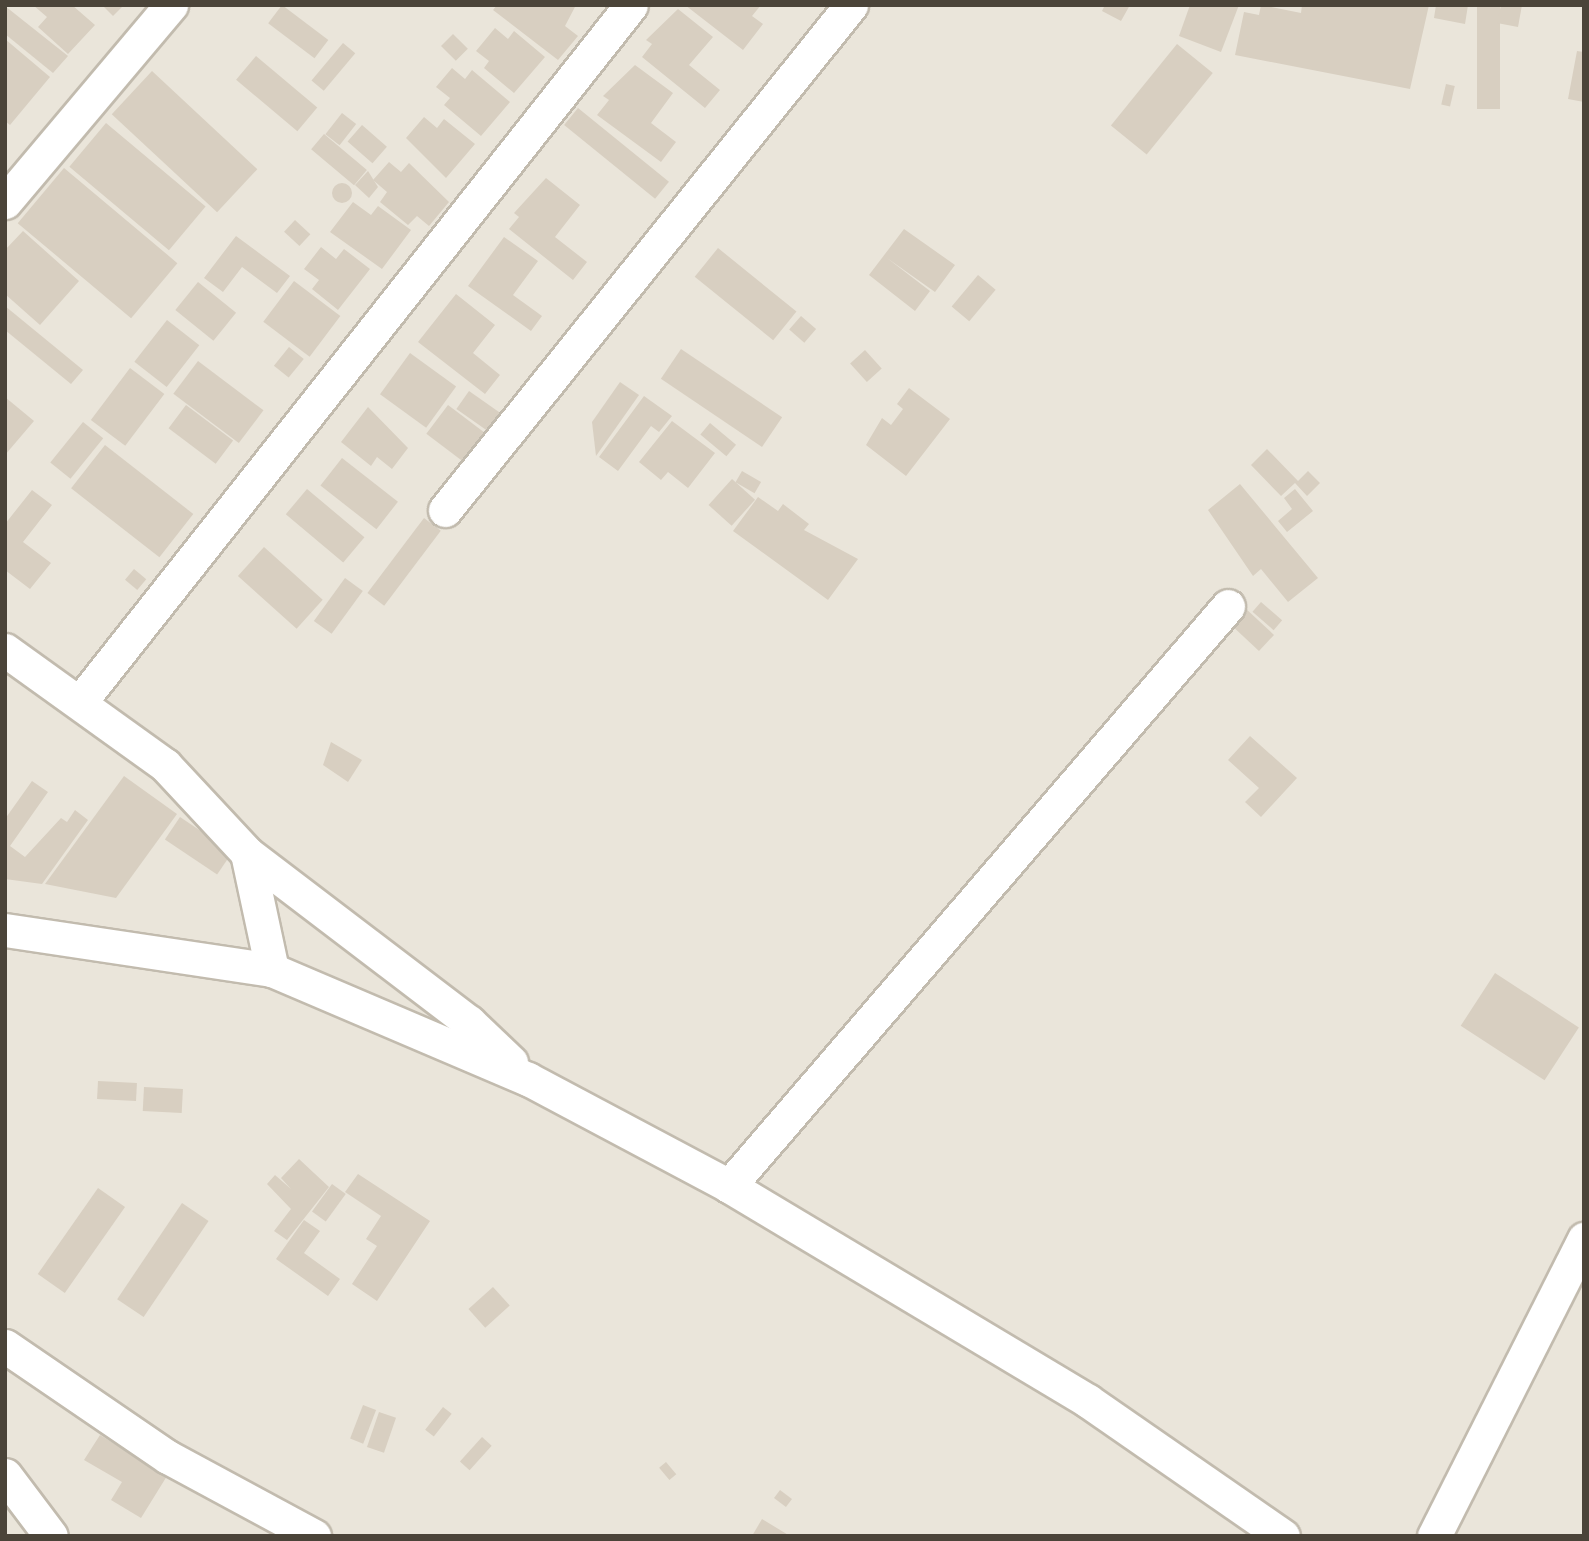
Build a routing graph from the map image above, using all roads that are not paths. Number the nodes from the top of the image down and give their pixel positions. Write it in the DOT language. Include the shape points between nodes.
graph roads {
  1 [pos="171,5"];
  2 [pos="631,5"];
  3 [pos="851,5"];
  4 [pos="5,202"];
  5 [pos="445,510"];
  6 [pos="1228,606"];
  7 [pos="5,650"];
  8 [pos="80,702"];
  9 [pos="247,853"];
  10 [pos="5,930"];
  11 [pos="272,970"];
  12 [pos="528,1079"];
  13 [pos="729,1186"];
  14 [pos="1584,1239"];
  15 [pos="1584,1262"];
  16 [pos="5,1346"];
  17 [pos="5,1475"];
  18 [pos="51,1536"];
  19 [pos="314,1536"];
  20 [pos="1283,1536"];
  21 [pos="1435,1536"];
  1 -- 4 [label="street"];
  2 -- 8 [label="street"];
  3 -- 5 [label="street"];
  6 -- 13 [label="street"];
  7 -- 8 [label="street"];
  8 -- 9 [label="street" via="165,765"];
  9 -- 11 [label="street"];
  9 -- 12 [label="street" via="469,1022"];
  10 -- 11 [label="street"];
  11 -- 12 [label="street"];
  12 -- 13 [label="street"];
  13 -- 20 [label="street" via="1088,1401"];
  14 -- 21 [label="street"];
  15 -- 21 [label="street"];
  16 -- 19 [label="street" via="168,1457"];
  17 -- 18 [label="street"];
}
